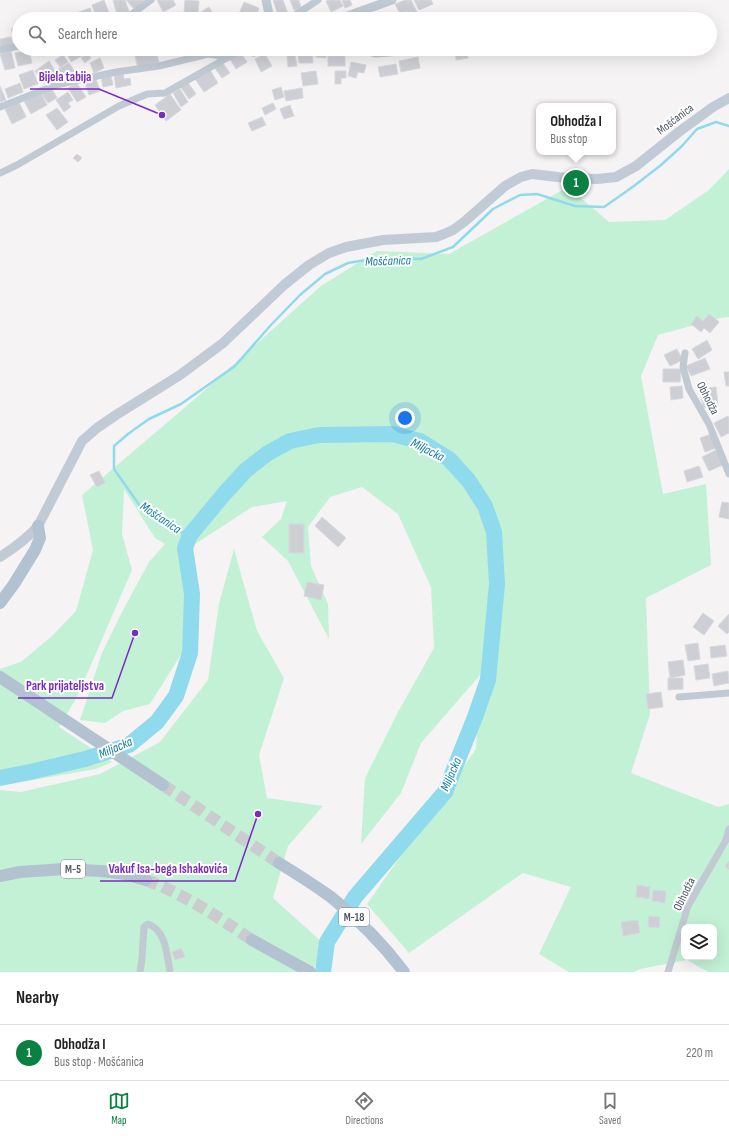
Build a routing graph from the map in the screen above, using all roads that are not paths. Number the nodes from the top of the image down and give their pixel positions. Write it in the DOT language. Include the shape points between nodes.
graph roads {
  1 [pos="151,0"];
  2 [pos="266,0"];
  3 [pos="318,0"];
  4 [pos="392,0"];
  5 [pos="135,12"];
  6 [pos="269,12"];
  7 [pos="300,12"];
  8 [pos="359,12"];
  9 [pos="12,47"];
  10 [pos="0,50"];
  11 [pos="200,56"];
  12 [pos="221,56"];
  13 [pos="228,57"];
  14 [pos="729,98"];
  15 [pos="0,107"];
  16 [pos="0,173"];
  17 [pos="685,353"];
  18 [pos="729,474"];
  19 [pos="38,526"];
  20 [pos="0,557"];
  21 [pos="0,603"];
  22 [pos="0,677"];
  23 [pos="729,694"];
  24 [pos="679,697"];
  25 [pos="163,785"];
  26 [pos="729,829"];
  27 [pos="279,863"];
  28 [pos="0,876"];
  29 [pos="146,880"];
  30 [pos="252,940"];
  31 [pos="403,971"];
  32 [pos="140,972"];
  33 [pos="170,972"];
  34 [pos="310,972"];
  35 [pos="668,972"];
  1 -- 5 [label="street"];
  2 -- 6 [label="street"];
  3 -- 7 [label="street"];
  4 -- 8 [label="street"];
  9 -- 10 [label="street"];
  11 -- 15 [label="street" via="56,86"];
  12 -- 13 [label="street"];
  13 -- 16 [label="street" via="165,94 147,94 119,106"];
  14 -- 19 [label="main road, Mošćanica" via="636,166 616,177 566,178 532,174 521,177 505,186 464,222 444,234 436,237 383,240 346,247 329,253 309,265 223,343 180,375 97,428 82,441"];
  17 -- 18 [label="street, Obhodža" via="683,367 689,389 708,424"];
  19 -- 20 [label="main road, Mošćanica" via="17,546"];
  19 -- 21 [label="main road" via="40,538 35,550"];
  22 -- 25 [label="main road"];
  23 -- 24 [label="street"];
  26 -- 35 [label="street, Obhodža" via="726,840 688,906"];
  27 -- 31 [label="main road, M-18" via="352,914"];
  28 -- 29 [label="main road, M-5" via="64,869 101,870"];
  30 -- 34 [label="main road"];
  32 -- 33 [label="street" via="144,928 148,924 157,928 163,939"];
}
